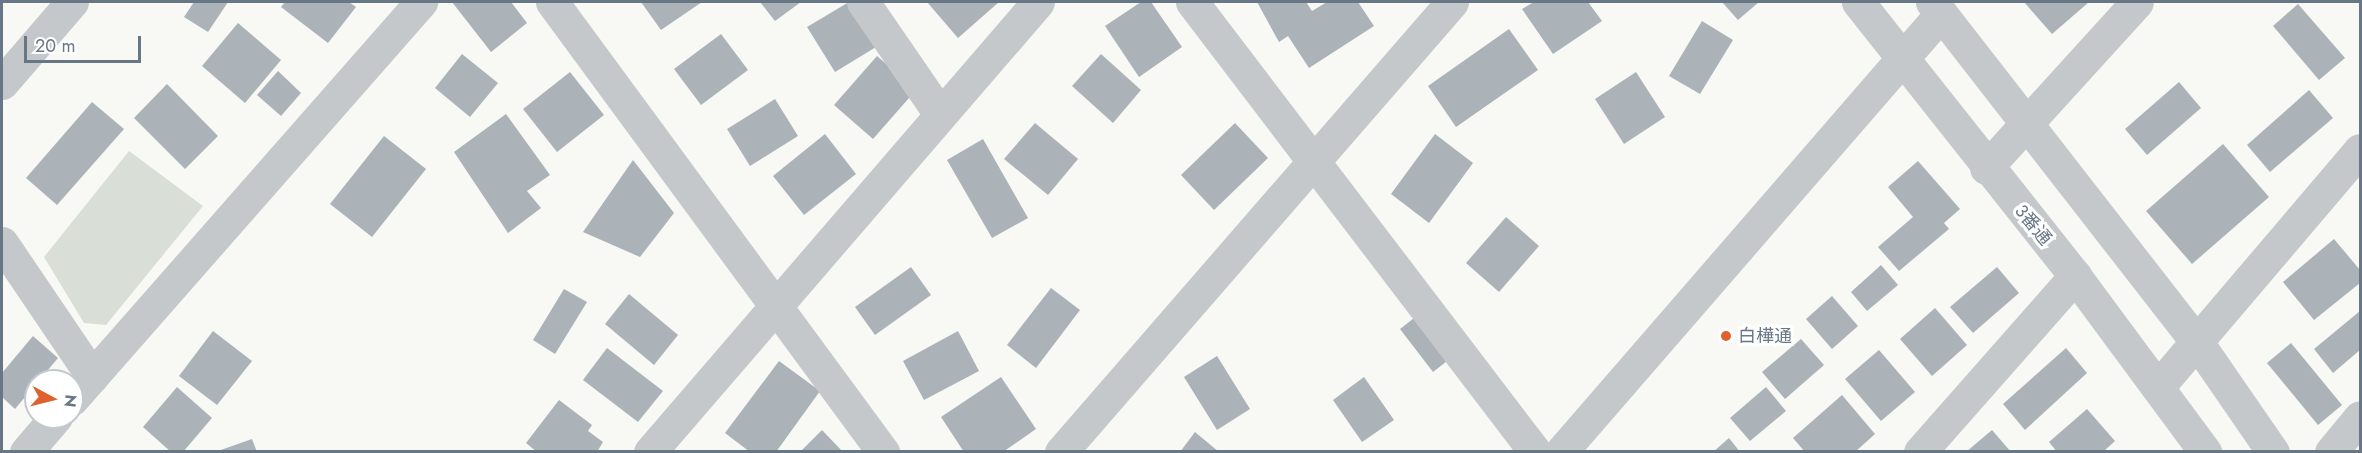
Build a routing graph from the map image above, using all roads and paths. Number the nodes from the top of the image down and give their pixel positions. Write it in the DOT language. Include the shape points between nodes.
graph roads {
  1 [pos="72,2"];
  2 [pos="421,2"];
  3 [pos="552,2"];
  4 [pos="863,2"];
  5 [pos="1038,2"];
  6 [pos="1192,2"];
  7 [pos="1452,2"];
  8 [pos="1858,2"];
  9 [pos="2136,2"];
  10 [pos="1941,6"];
  11 [pos="1901,59"];
  12 [pos="2,83"];
  13 [pos="940,114"];
  14 [pos="2028,125"];
  15 [pos="2361,150"];
  16 [pos="1312,159"];
  17 [pos="1986,168"];
  18 [pos="2,243"];
  19 [pos="2075,276"];
  20 [pos="775,304"];
  21 [pos="2197,342"];
  22 [pos="72,369"];
  23 [pos="84,385"];
  24 [pos="2158,387"];
  25 [pos="2361,417"];
  26 [pos="46,429"];
  27 [pos="26,452"];
  28 [pos="650,452"];
  29 [pos="883,452"];
  30 [pos="1061,452"];
  31 [pos="1535,452"];
  32 [pos="1561,452"];
  33 [pos="1920,452"];
  34 [pos="2205,452"];
  35 [pos="2273,452"];
  36 [pos="2331,452"];
  1 -- 12 [label="street"];
  2 -- 23 [label="street"];
  3 -- 20 [label="street"];
  4 -- 13 [label="street"];
  5 -- 13 [label="street"];
  6 -- 16 [label="street"];
  7 -- 16 [label="street"];
  8 -- 11 [label="street, 3番通"];
  9 -- 14 [label="street"];
  10 -- 11 [label="street"];
  10 -- 14 [label="street"];
  11 -- 17 [label="street, 3番通"];
  11 -- 32 [label="street"];
  13 -- 20 [label="street"];
  14 -- 17 [label="street"];
  14 -- 21 [label="street"];
  15 -- 21 [label="street"];
  16 -- 30 [label="street"];
  16 -- 31 [label="street"];
  17 -- 19 [label="street, 3番通"];
  18 -- 22 [label="street"];
  19 -- 24 [label="street, 3番通"];
  19 -- 33 [label="street"];
  20 -- 28 [label="street"];
  20 -- 29 [label="street"];
  21 -- 24 [label="street"];
  21 -- 35 [label="street"];
  24 -- 34 [label="street, 3番通"];
  25 -- 36 [label="street"];
  26 -- 27 [label="street"];
}
